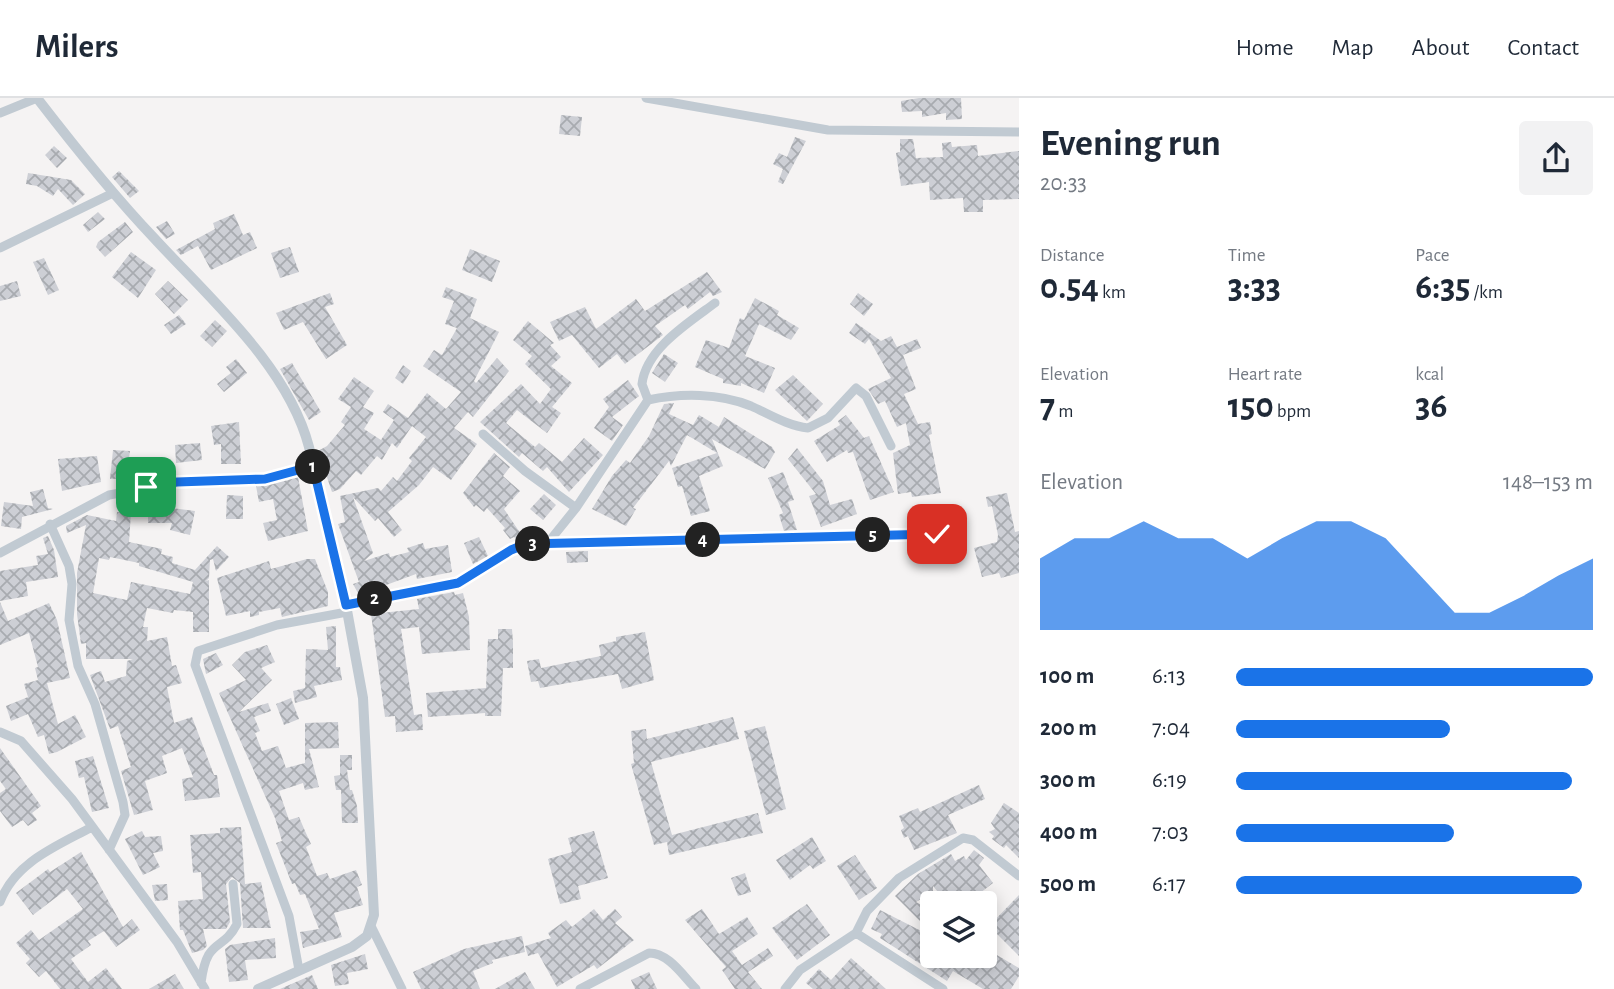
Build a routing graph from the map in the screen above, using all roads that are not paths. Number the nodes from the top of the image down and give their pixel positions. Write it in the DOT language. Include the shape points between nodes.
graph roads {
  1 [pos="37,98"];
  2 [pos="646,98"];
  3 [pos="0,113"];
  4 [pos="1019,132"];
  5 [pos="114,193"];
  6 [pos="0,248"];
  7 [pos="715,303"];
  8 [pos="648,400"];
  9 [pos="483,434"];
  10 [pos="891,446"];
  11 [pos="313,466"];
  12 [pos="576,508"];
  13 [pos="50,524"];
  14 [pos="937,534"];
  15 [pos="547,544"];
  16 [pos="0,553"];
  17 [pos="347,608"];
  18 [pos="0,732"];
  19 [pos="92,827"];
  20 [pos="109,850"];
  21 [pos="1019,876"];
  22 [pos="233,884"];
  23 [pos="0,902"];
  24 [pos="372,928"];
  25 [pos="856,933"];
  26 [pos="299,971"];
  27 [pos="203,986"];
  28 [pos="258,989"];
  29 [pos="402,989"];
  30 [pos="580,989"];
  31 [pos="696,989"];
  32 [pos="785,989"];
  33 [pos="943,989"];
  1 -- 3 [label="street"];
  1 -- 5 [label="street"];
  2 -- 4 [label="street" via="828,130"];
  5 -- 6 [label="street"];
  5 -- 11 [label="street" via="223,310 271,371 303,426"];
  7 -- 8 [label="street" via="651,359 642,384"];
  8 -- 10 [label="street" via="675,394 708,396 747,404 807,428 828,418 856,388 866,396"];
  8 -- 12 [label="street"];
  9 -- 12 [label="street"];
  11 -- 13 [label="street" via="265,479 177,482 110,495"];
  11 -- 17 [label="street"];
  12 -- 15 [label="street"];
  13 -- 16 [label="street"];
  13 -- 20 [label="street" via="69,566 69,620 78,666 123,802 125,815"];
  14 -- 15 [label="street"];
  15 -- 17 [label="street" via="511,550 458,583"];
  17 -- 24 [label="street" via="363,698"];
  17 -- 26 [label="street" via="277,625 198,651 195,657 289,916"];
  18 -- 19 [label="street" via="21,741 39,758"];
  19 -- 20 [label="street"];
  19 -- 23 [label="street" via="38,856 7,884"];
  20 -- 27 [label="street" via="177,942"];
  21 -- 25 [label="street" via="973,840 963,838 890,885 867,911"];
  22 -- 27 [label="street" via="237,923 204,960"];
  24 -- 26 [label="street" via="352,947"];
  24 -- 29 [label="street"];
  25 -- 32 [label="street" via="800,970"];
  25 -- 33 [label="street"];
  26 -- 28 [label="street"];
  30 -- 31 [label="street" via="649,953 668,960"];
}
